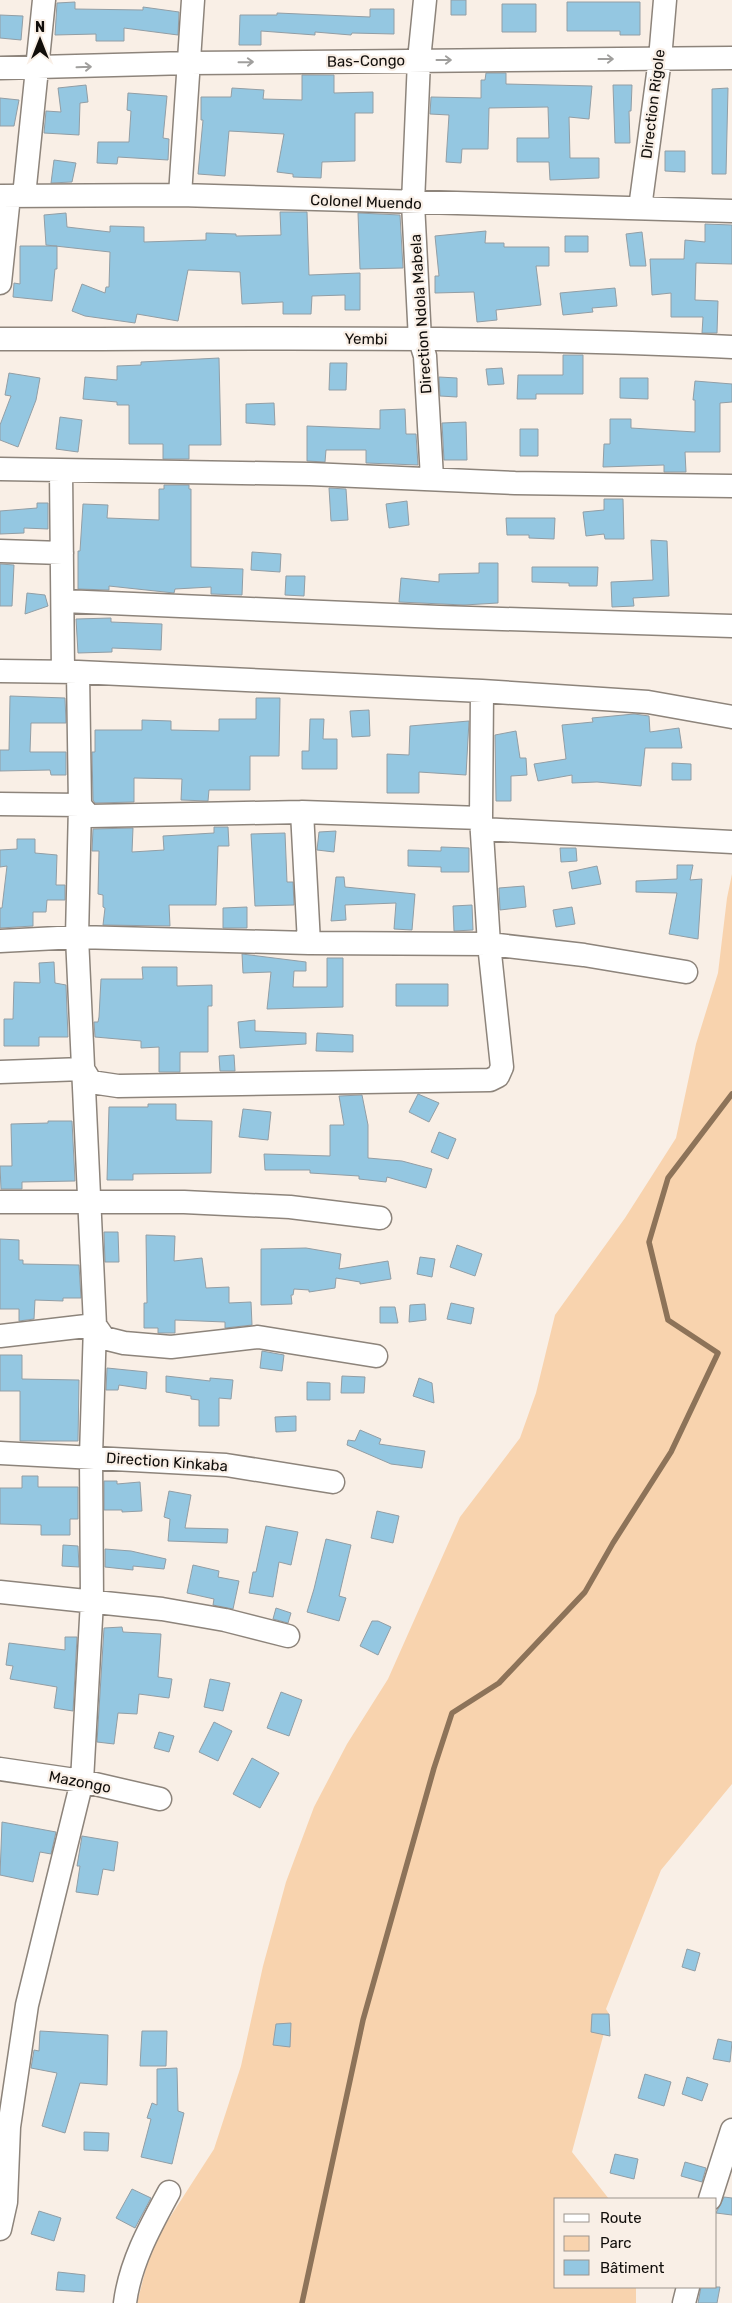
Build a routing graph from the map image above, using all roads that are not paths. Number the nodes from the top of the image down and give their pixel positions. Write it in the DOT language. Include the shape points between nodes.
graph roads {
  1 [pos="44,0"];
  2 [pos="193,0"];
  3 [pos="425,0"];
  4 [pos="665,0"];
  5 [pos="732,58"];
  6 [pos="660,59"];
  7 [pos="419,60"];
  8 [pos="190,63"];
  9 [pos="0,68"];
  10 [pos="38,69"];
  11 [pos="180,195"];
  12 [pos="11,196"];
  13 [pos="413,204"];
  14 [pos="640,208"];
  15 [pos="732,211"];
  16 [pos="0,283"];
  17 [pos="0,339"];
  18 [pos="420,340"];
  19 [pos="732,347"];
  20 [pos="0,469"];
  21 [pos="62,471"];
  22 [pos="432,478"];
  23 [pos="732,486"];
  24 [pos="0,551"];
  25 [pos="62,553"];
  26 [pos="63,601"];
  27 [pos="732,626"];
  28 [pos="0,671"];
  29 [pos="70,672"];
  30 [pos="482,691"];
  31 [pos="732,717"];
  32 [pos="0,804"];
  33 [pos="80,805"];
  34 [pos="302,812"];
  35 [pos="482,824"];
  36 [pos="732,842"];
  37 [pos="77,937"];
  38 [pos="0,941"];
  39 [pos="309,943"];
  40 [pos="489,944"];
  41 [pos="686,972"];
  42 [pos="83,1069"];
  43 [pos="0,1072"];
  44 [pos="88,1201"];
  45 [pos="0,1202"];
  46 [pos="380,1218"];
  47 [pos="95,1325"];
  48 [pos="0,1336"];
  49 [pos="376,1356"];
  50 [pos="0,1452"];
  51 [pos="91,1456"];
  52 [pos="333,1482"];
  53 [pos="0,1592"];
  54 [pos="92,1601"];
  55 [pos="288,1636"];
  56 [pos="0,1769"];
  57 [pos="82,1781"];
  58 [pos="160,1799"];
  59 [pos="732,2130"];
  60 [pos="169,2192"];
  61 [pos="710,2198"];
  62 [pos="0,2229"];
  63 [pos="688,2288"];
  64 [pos="125,2303"];
  65 [pos="684,2303"];
  1 -- 10 [label="street"];
  2 -- 8 [label="street"];
  3 -- 7 [label="street, Direction Ndola Mabela"];
  4 -- 6 [label="street, Direction Rigole"];
  5 -- 6 [label="street, Bas-Congo"];
  7 -- 6 [label="street, Bas-Congo, one-way"];
  6 -- 14 [label="street, Direction Rigole"];
  8 -- 7 [label="street, Bas-Congo, one-way"];
  7 -- 13 [label="street, Direction Ndola Mabela"];
  10 -- 8 [label="street, Bas-Congo, one-way"];
  8 -- 11 [label="street"];
  9 -- 10 [label="street, Bas-Congo"];
  10 -- 12 [label="street"];
  11 -- 12 [label="street, Colonel Muendo"];
  11 -- 13 [label="street, Colonel Muendo"];
  12 -- 16 [label="street"];
  13 -- 14 [label="street, Colonel Muendo"];
  13 -- 18 [label="street, Direction Ndola Mabela"];
  14 -- 15 [label="street, Colonel Muendo"];
  17 -- 18 [label="street, Yembi"];
  18 -- 19 [label="street, Yembi"];
  18 -- 22 [label="street, Direction Ndola Mabela" via="425,356"];
  20 -- 21 [label="street"];
  21 -- 22 [label="street"];
  21 -- 25 [label="street"];
  22 -- 23 [label="street" via="515,483"];
  24 -- 25 [label="street"];
  25 -- 26 [label="street"];
  26 -- 27 [label="street"];
  26 -- 29 [label="street"];
  28 -- 29 [label="street"];
  29 -- 30 [label="street"];
  29 -- 33 [label="street"];
  30 -- 31 [label="street" via="648,702"];
  30 -- 35 [label="street"];
  32 -- 33 [label="street"];
  33 -- 34 [label="street" via="89,816"];
  33 -- 37 [label="street"];
  34 -- 35 [label="street"];
  34 -- 39 [label="street"];
  35 -- 36 [label="street"];
  35 -- 40 [label="street"];
  37 -- 38 [label="street"];
  37 -- 39 [label="street"];
  37 -- 42 [label="street"];
  39 -- 40 [label="street"];
  40 -- 41 [label="street"];
  40 -- 42 [label="street" via="502,1067 498,1076 490,1080 118,1086 91,1082"];
  42 -- 43 [label="street"];
  42 -- 44 [label="street"];
  44 -- 45 [label="street"];
  44 -- 46 [label="street" via="290,1207"];
  44 -- 47 [label="street"];
  47 -- 48 [label="street"];
  47 -- 49 [label="street" via="104,1338 124,1343 171,1347 258,1337"];
  47 -- 51 [label="street"];
  50 -- 51 [label="street, Direction Kinkaba"];
  51 -- 52 [label="street, Direction Kinkaba" via="226,1465"];
  51 -- 54 [label="street"];
  53 -- 54 [label="street"];
  54 -- 55 [label="street" via="225,1620"];
  54 -- 57 [label="street"];
  56 -- 57 [label="street, Mazongo"];
  57 -- 58 [label="street, Mazongo"];
  57 -- 62 [label="street" via="26,2006 9,2127 6,2202"];
  59 -- 61 [label="street"];
  60 -- 64 [label="street" via="127,2282"];
  63 -- 65 [label="street"];
}
